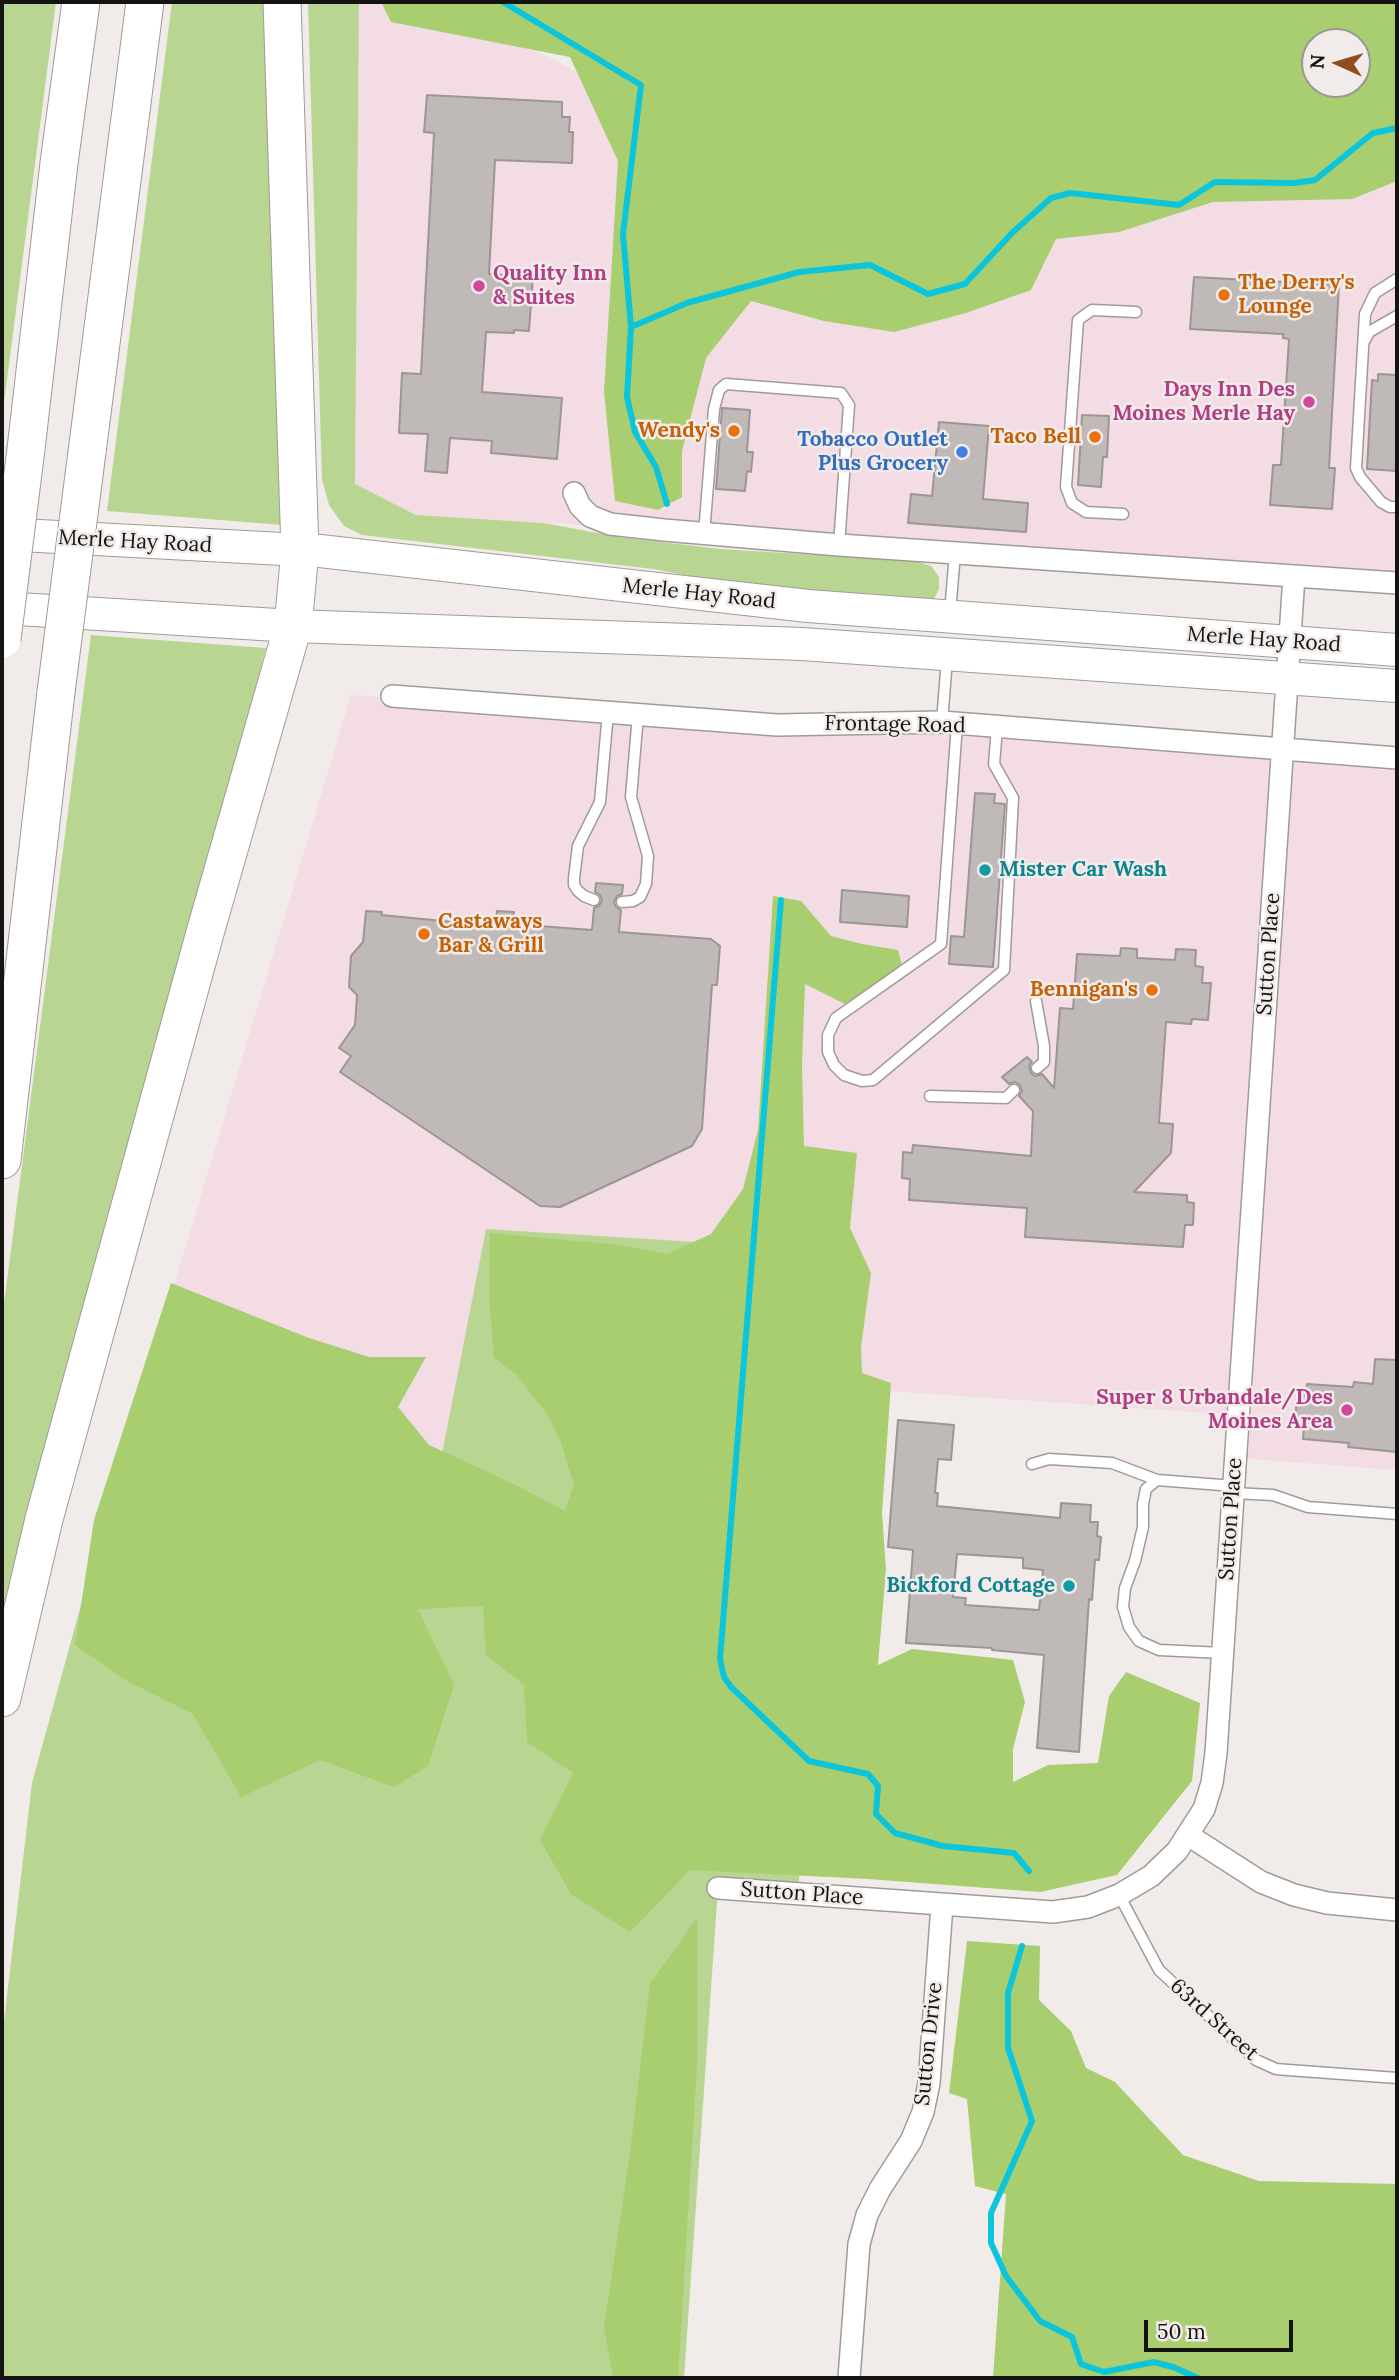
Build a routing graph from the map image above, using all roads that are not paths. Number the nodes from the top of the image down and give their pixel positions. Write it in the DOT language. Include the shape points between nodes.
graph roads {
  1 [pos="81,2"];
  2 [pos="145,2"];
  3 [pos="282,2"];
  4 [pos="1397,279"];
  5 [pos="1136,312"];
  6 [pos="1397,316"];
  7 [pos="1363,342"];
  8 [pos="574,493"];
  9 [pos="1397,507"];
  10 [pos="1123,514"];
  11 [pos="2,534"];
  12 [pos="704,534"];
  13 [pos="839,545"];
  14 [pos="300,551"];
  15 [pos="955,553"];
  16 [pos="1294,576"];
  17 [pos="1397,583"];
  18 [pos="2,608"];
  19 [pos="950,616"];
  20 [pos="293,626"];
  21 [pos="2,639"];
  22 [pos="1290,641"];
  23 [pos="1397,650"];
  24 [pos="947,654"];
  25 [pos="1287,678"];
  26 [pos="1397,686"];
  27 [pos="392,696"];
  28 [pos="608,712"];
  29 [pos="638,715"];
  30 [pos="949,723"];
  31 [pos="997,728"];
  32 [pos="1282,749"];
  33 [pos="1397,758"];
  34 [pos="594,900"];
  35 [pos="622,902"];
  36 [pos="1036,1001"];
  37 [pos="1037,1068"];
  38 [pos="1014,1090"];
  39 [pos="930,1096"];
  40 [pos="2,1160"];
  41 [pos="1032,1464"];
  42 [pos="1157,1480"];
  43 [pos="1233,1490"];
  44 [pos="1397,1514"];
  45 [pos="1223,1653"];
  46 [pos="2,1698"];
  47 [pos="1188,1835"];
  48 [pos="718,1888"];
  49 [pos="1119,1895"];
  50 [pos="942,1905"];
  51 [pos="1397,1910"];
  52 [pos="1397,2078"];
  53 [pos="849,2378"];
  1 -- 21 [label="highway, bridge"];
  2 -- 40 [label="highway, bridge" via="56,692"];
  3 -- 14 [label="highway"];
  4 -- 7 [label="lane" via="1375,293 1365,314"];
  5 -- 10 [label="lane" via="1092,310 1078,320 1066,487 1072,503 1086,512"];
  6 -- 7 [label="lane" via="1369,332"];
  7 -- 9 [label="lane" via="1356,468 1381,502"];
  8 -- 12 [label="street" via="590,516 610,524"];
  11 -- 14 [label="main road, Merle Hay Road"];
  12 -- 13 [label="street"];
  12 -- 13 [label="lane" via="719,390 726,384 841,393 849,405"];
  13 -- 15 [label="street"];
  14 -- 19 [label="main road, Merle Hay Road" via="808,606"];
  14 -- 20 [label="highway"];
  15 -- 16 [label="street"];
  15 -- 19 [label="lane"];
  16 -- 17 [label="street"];
  16 -- 22 [label="street, Sutton Place"];
  18 -- 20 [label="main road, Merle Hay Road"];
  19 -- 22 [label="main road, Merle Hay Road"];
  20 -- 24 [label="main road, Merle Hay Road" via="802,644"];
  20 -- 46 [label="highway" via="44,1519"];
  22 -- 23 [label="main road, Merle Hay Road"];
  22 -- 25 [label="street, Sutton Place"];
  24 -- 25 [label="main road, Merle Hay Road"];
  24 -- 30 [label="lane"];
  25 -- 26 [label="main road, Merle Hay Road"];
  25 -- 32 [label="street, Sutton Place"];
  27 -- 28 [label="street, Frontage Road"];
  28 -- 29 [label="street, Frontage Road"];
  28 -- 34 [label="lane" via="600,802 578,846 574,878 578,891"];
  29 -- 30 [label="street, Frontage Road" via="777,725"];
  29 -- 35 [label="lane" via="631,797 648,856 646,884 640,897"];
  30 -- 31 [label="street, Frontage Road"];
  30 -- 31 [label="lane" via="941,944 836,1018 828,1035 828,1052 844,1075 862,1081 873,1080 1004,970 1013,798 994,764"];
  31 -- 32 [label="street, Frontage Road"];
  32 -- 33 [label="street, Frontage Road"];
  32 -- 43 [label="street, Sutton Place"];
  36 -- 37 [label="lane" via="1044,1046 1044,1062"];
  38 -- 39 [label="lane" via="1006,1098"];
  41 -- 42 [label="lane" via="1049,1459 1112,1463"];
  42 -- 43 [label="lane"];
  42 -- 45 [label="lane" via="1146,1489 1143,1527 1125,1588 1123,1607 1129,1627 1139,1641 1159,1650"];
  43 -- 44 [label="lane" via="1273,1495 1308,1507"];
  43 -- 45 [label="street, Sutton Place"];
  45 -- 47 [label="street, Sutton Place" via="1212,1783 1204,1809"];
  47 -- 49 [label="street, Sutton Place" via="1152,1876"];
  47 -- 51 [label="street" via="1229,1864 1294,1895"];
  48 -- 50 [label="street, Sutton Place"];
  49 -- 50 [label="street, Sutton Place" via="1088,1907 1053,1912"];
  49 -- 52 [label="lane, 63rd Street" via="1159,1970 1256,2060 1288,2070"];
  50 -- 53 [label="street, Sutton Drive" via="929,2083 911,2141 880,2189 859,2244"];
}
